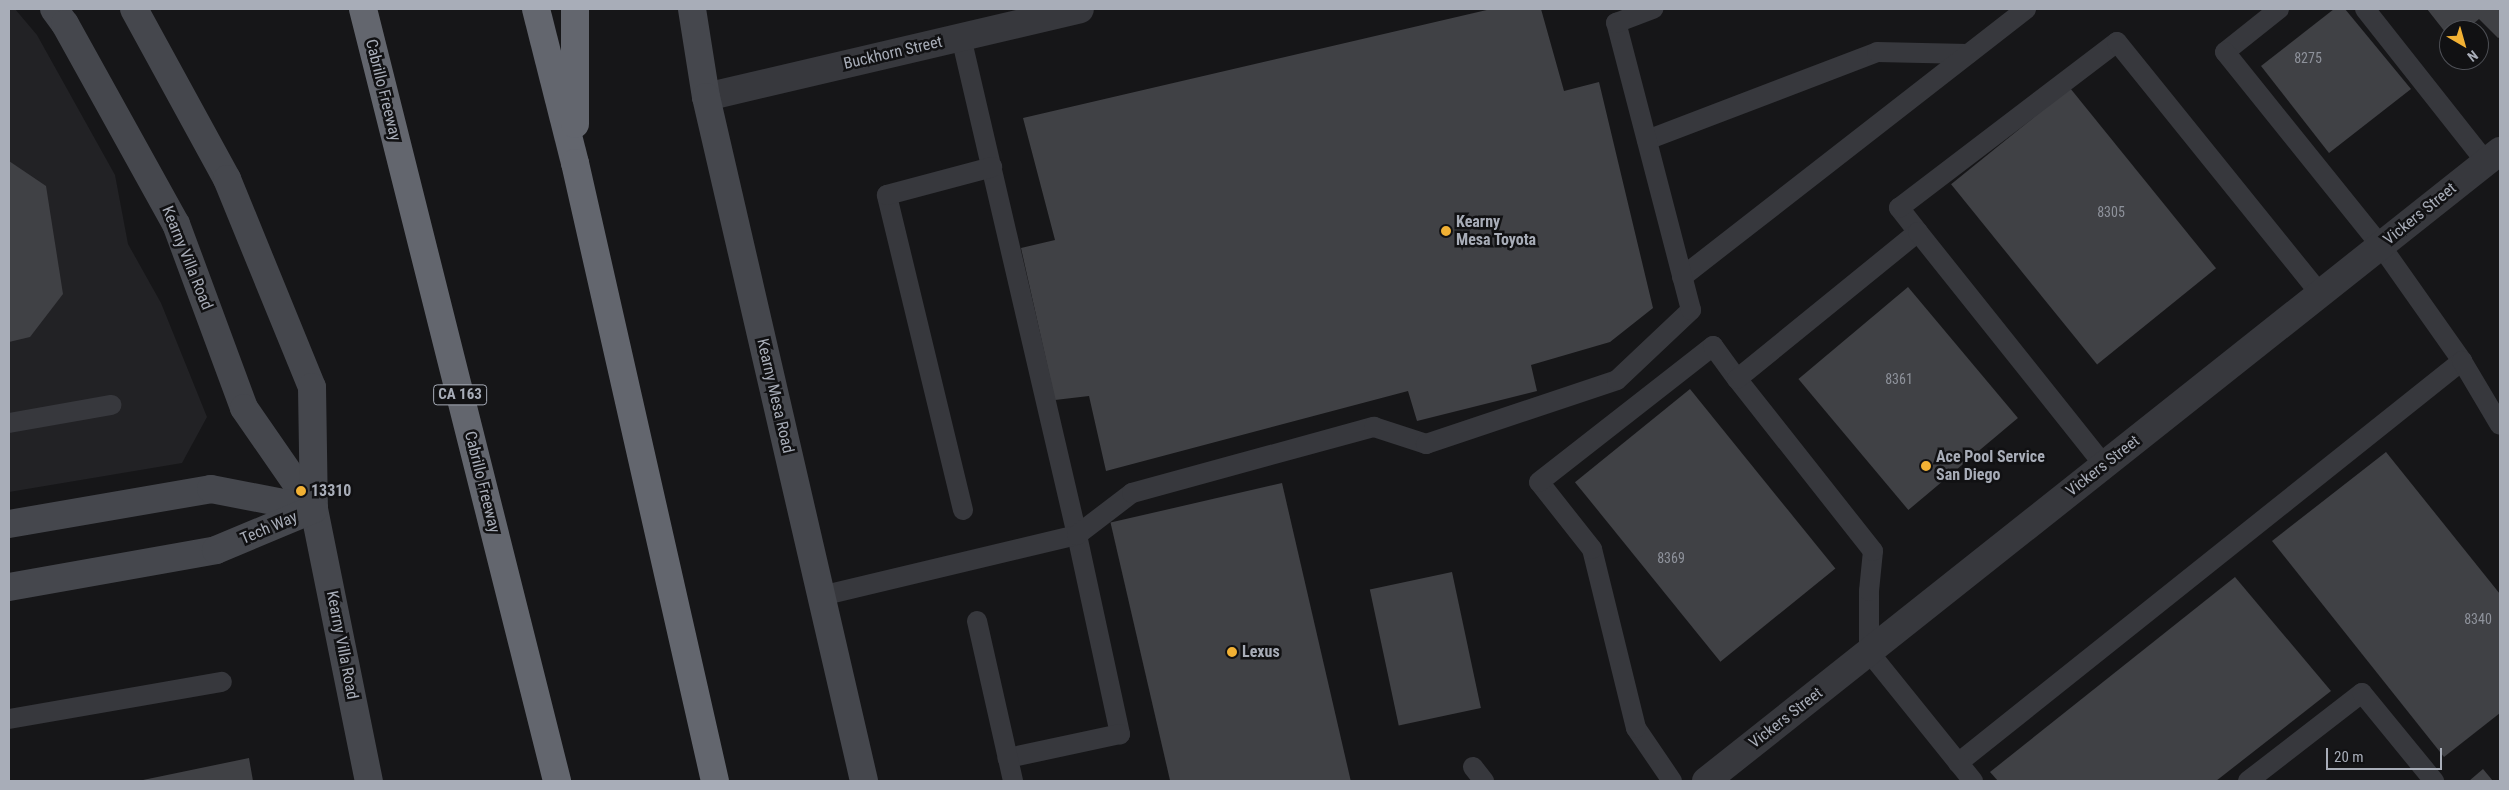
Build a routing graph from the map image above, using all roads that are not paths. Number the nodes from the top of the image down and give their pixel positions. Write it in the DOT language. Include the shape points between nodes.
graph roads {
  1 [pos="54,9"];
  2 [pos="362,9"];
  3 [pos="536,9"];
  4 [pos="575,9"];
  5 [pos="692,9"];
  6 [pos="1080,9"];
  7 [pos="1653,9"];
  8 [pos="2026,9"];
  9 [pos="2279,9"];
  10 [pos="2365,9"];
  11 [pos="1049,12"];
  12 [pos="133,13"];
  13 [pos="961,37"];
  14 [pos="1968,54"];
  15 [pos="706,97"];
  16 [pos="1647,140"];
  17 [pos="2493,156"];
  18 [pos="575,163"];
  19 [pos="992,167"];
  20 [pos="1918,232"];
  21 [pos="2381,246"];
  22 [pos="1682,277"];
  23 [pos="2320,294"];
  24 [pos="2462,361"];
  25 [pos="1737,379"];
  26 [pos="111,405"];
  27 [pos="9,423"];
  28 [pos="2500,425"];
  29 [pos="2104,465"];
  30 [pos="314,509"];
  31 [pos="963,510"];
  32 [pos="9,524"];
  33 [pos="1077,535"];
  34 [pos="9,588"];
  35 [pos="821,596"];
  36 [pos="976,621"];
  37 [pos="1869,652"];
  38 [pos="222,682"];
  39 [pos="9,719"];
  40 [pos="1008,758"];
  41 [pos="1958,763"];
  42 [pos="369,781"];
  43 [pos="557,781"];
  44 [pos="716,781"];
  45 [pos="864,781"];
  46 [pos="1013,781"];
  47 [pos="1672,781"];
  48 [pos="1706,781"];
  49 [pos="1973,781"];
  50 [pos="2248,781"];
  51 [pos="2434,781"];
  1 -- 30 [label="street, Kearny Villa Road" via="176,224 244,408"];
  2 -- 43 [label="highway, Cabrillo Freeway / CA 163"];
  3 -- 18 [label="highway"];
  4 -- 18 [label="highway"];
  5 -- 15 [label="street, Kearny Mesa Road"];
  6 -- 11 [label="street, Buckhorn Street"];
  7 -- 16 [label="lane" via="1616,23"];
  8 -- 14 [label="lane"];
  9 -- 21 [label="lane" via="2226,52"];
  10 -- 17 [label="lane"];
  11 -- 13 [label="street, Buckhorn Street"];
  12 -- 30 [label="street, Kearny Villa Road" via="227,179 312,387"];
  13 -- 15 [label="street, Buckhorn Street"];
  13 -- 19 [label="lane"];
  14 -- 16 [label="lane" via="1877,52"];
  14 -- 22 [label="lane"];
  15 -- 35 [label="street, Kearny Mesa Road"];
  16 -- 22 [label="lane"];
  17 -- 21 [label="street, Vickers Street"];
  18 -- 44 [label="highway"];
  19 -- 31 [label="lane" via="887,195"];
  19 -- 33 [label="lane"];
  20 -- 23 [label="lane" via="1899,208 2117,42"];
  20 -- 25 [label="lane"];
  20 -- 29 [label="lane"];
  21 -- 23 [label="street, Vickers Street"];
  21 -- 24 [label="lane"];
  22 -- 33 [label="lane" via="1691,310 1617,380 1426,444 1374,427 1132,493"];
  23 -- 29 [label="street, Vickers Street"];
  24 -- 28 [label="lane"];
  24 -- 41 [label="lane"];
  25 -- 37 [label="lane" via="1873,551"];
  25 -- 47 [label="lane" via="1713,346 1539,482 1592,549 1636,728"];
  26 -- 27 [label="lane"];
  29 -- 37 [label="street, Vickers Street"];
  30 -- 32 [label="street, Tech Way" via="211,489"];
  30 -- 34 [label="street, Tech Way" via="216,550"];
  30 -- 42 [label="street, Kearny Villa Road"];
  33 -- 35 [label="lane"];
  33 -- 40 [label="lane" via="1120,734"];
  35 -- 45 [label="street, Kearny Mesa Road"];
  36 -- 40 [label="lane"];
  37 -- 41 [label="lane"];
  37 -- 48 [label="street, Vickers Street"];
  38 -- 39 [label="lane"];
  40 -- 46 [label="lane"];
  41 -- 49 [label="lane"];
  50 -- 51 [label="lane" via="2362,693"];
}
